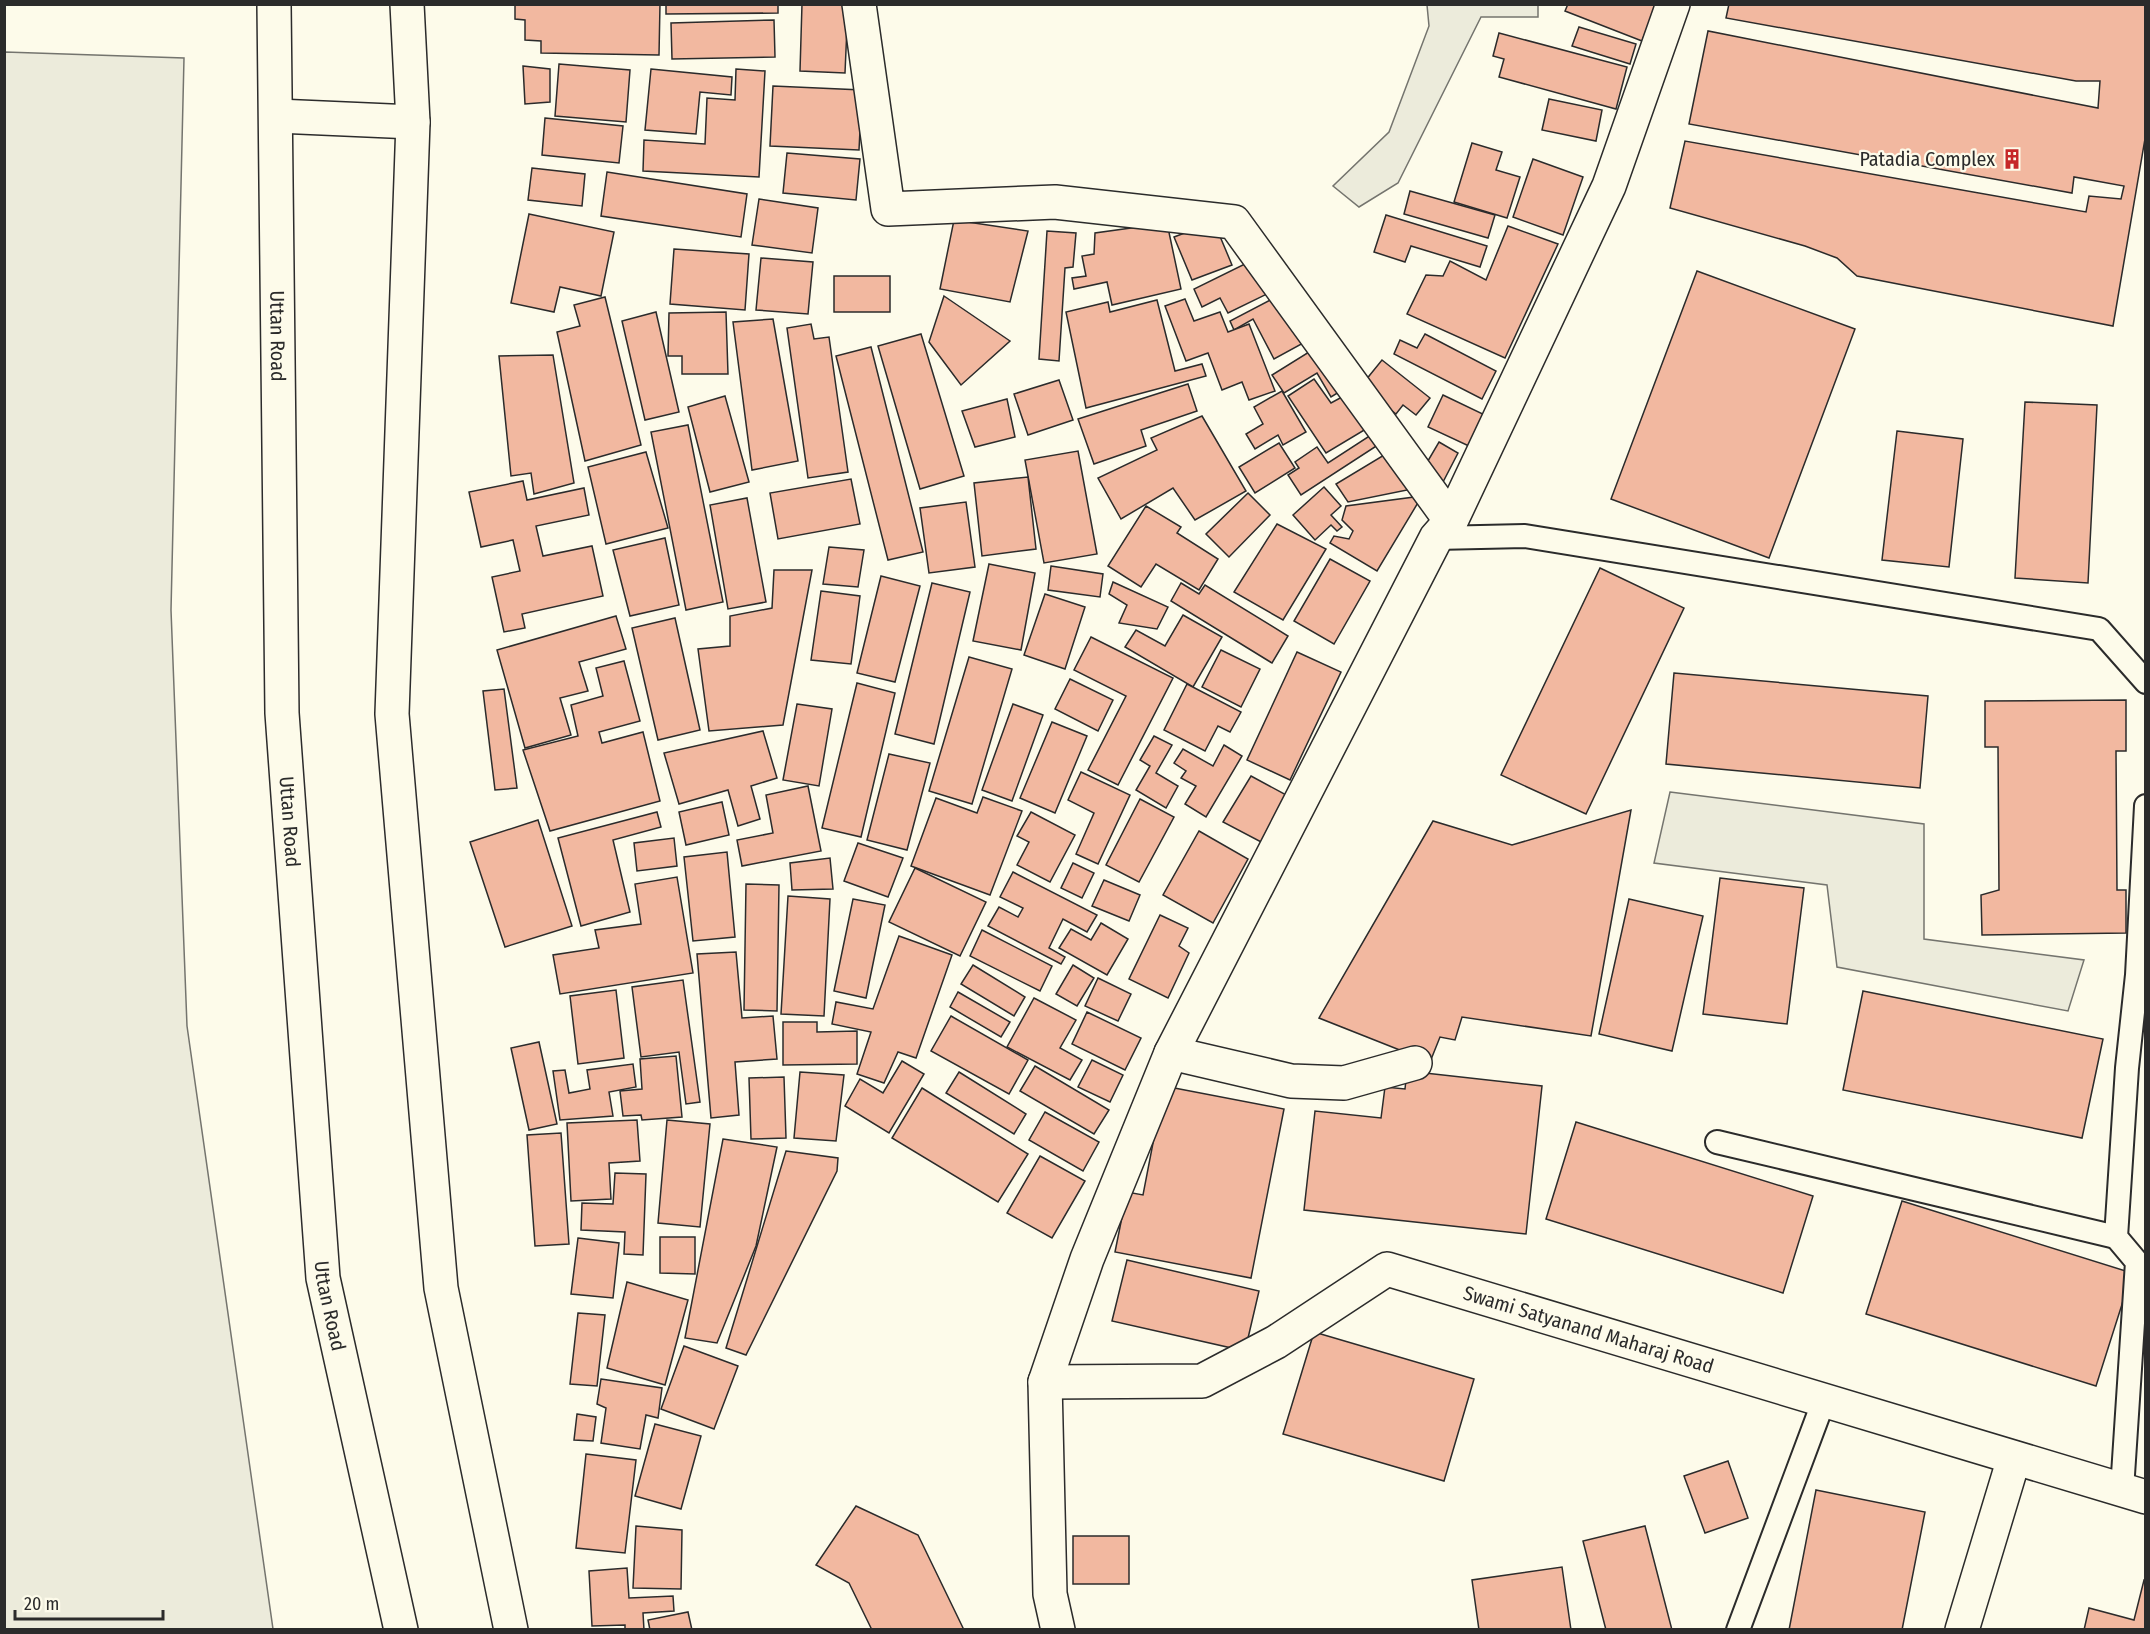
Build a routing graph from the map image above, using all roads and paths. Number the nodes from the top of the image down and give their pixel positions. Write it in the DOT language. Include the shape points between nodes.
graph roads {
  1 [pos="274,4"];
  2 [pos="407,4"];
  3 [pos="859,4"];
  4 [pos="1673,4"];
  5 [pos="277,116"];
  6 [pos="413,122"];
  7 [pos="1443,529"];
  8 [pos="2145,682"];
  9 [pos="2145,806"];
  10 [pos="1171,1053"];
  11 [pos="1415,1063"];
  12 [pos="1717,1142"];
  13 [pos="2116,1237"];
  14 [pos="1046,1382"];
  15 [pos="1824,1400"];
  16 [pos="2014,1458"];
  17 [pos="2134,1494"];
  18 [pos="401,1629"];
  19 [pos="511,1629"];
  20 [pos="1058,1629"];
  21 [pos="1738,1629"];
  22 [pos="1962,1629"];
  1 -- 5 [label="street, Uttan Road"];
  2 -- 6 [label="street"];
  3 -- 7 [label="street" via="888,209 1055,202 1234,222"];
  4 -- 7 [label="street" via="1609,186"];
  5 -- 6 [label="street"];
  5 -- 18 [label="street, Uttan Road" via="282,713 323,1278"];
  6 -- 19 [label="street" via="392,714 441,1288"];
  7 -- 8 [label="lane" via="1525,536 2099,629"];
  7 -- 10 [label="street"];
  9 -- 13 [label="lane" via="2137,975"];
  10 -- 11 [label="street" via="1291,1081 1344,1083"];
  10 -- 14 [label="street" via="1087,1259"];
  12 -- 13 [label="lane"];
  13 -- 17 [label="lane" via="2138,1262"];
  14 -- 15 [label="street, Swami Satyanand Maharaj Road" via="1202,1381 1275,1342 1387,1269"];
  14 -- 20 [label="street" via="1050,1594"];
  15 -- 16 [label="street, Swami Satyanand Maharaj Road"];
  15 -- 21 [label="lane"];
  16 -- 17 [label="street, Swami Satyanand Maharaj Road"];
  16 -- 22 [label="street"];
}
